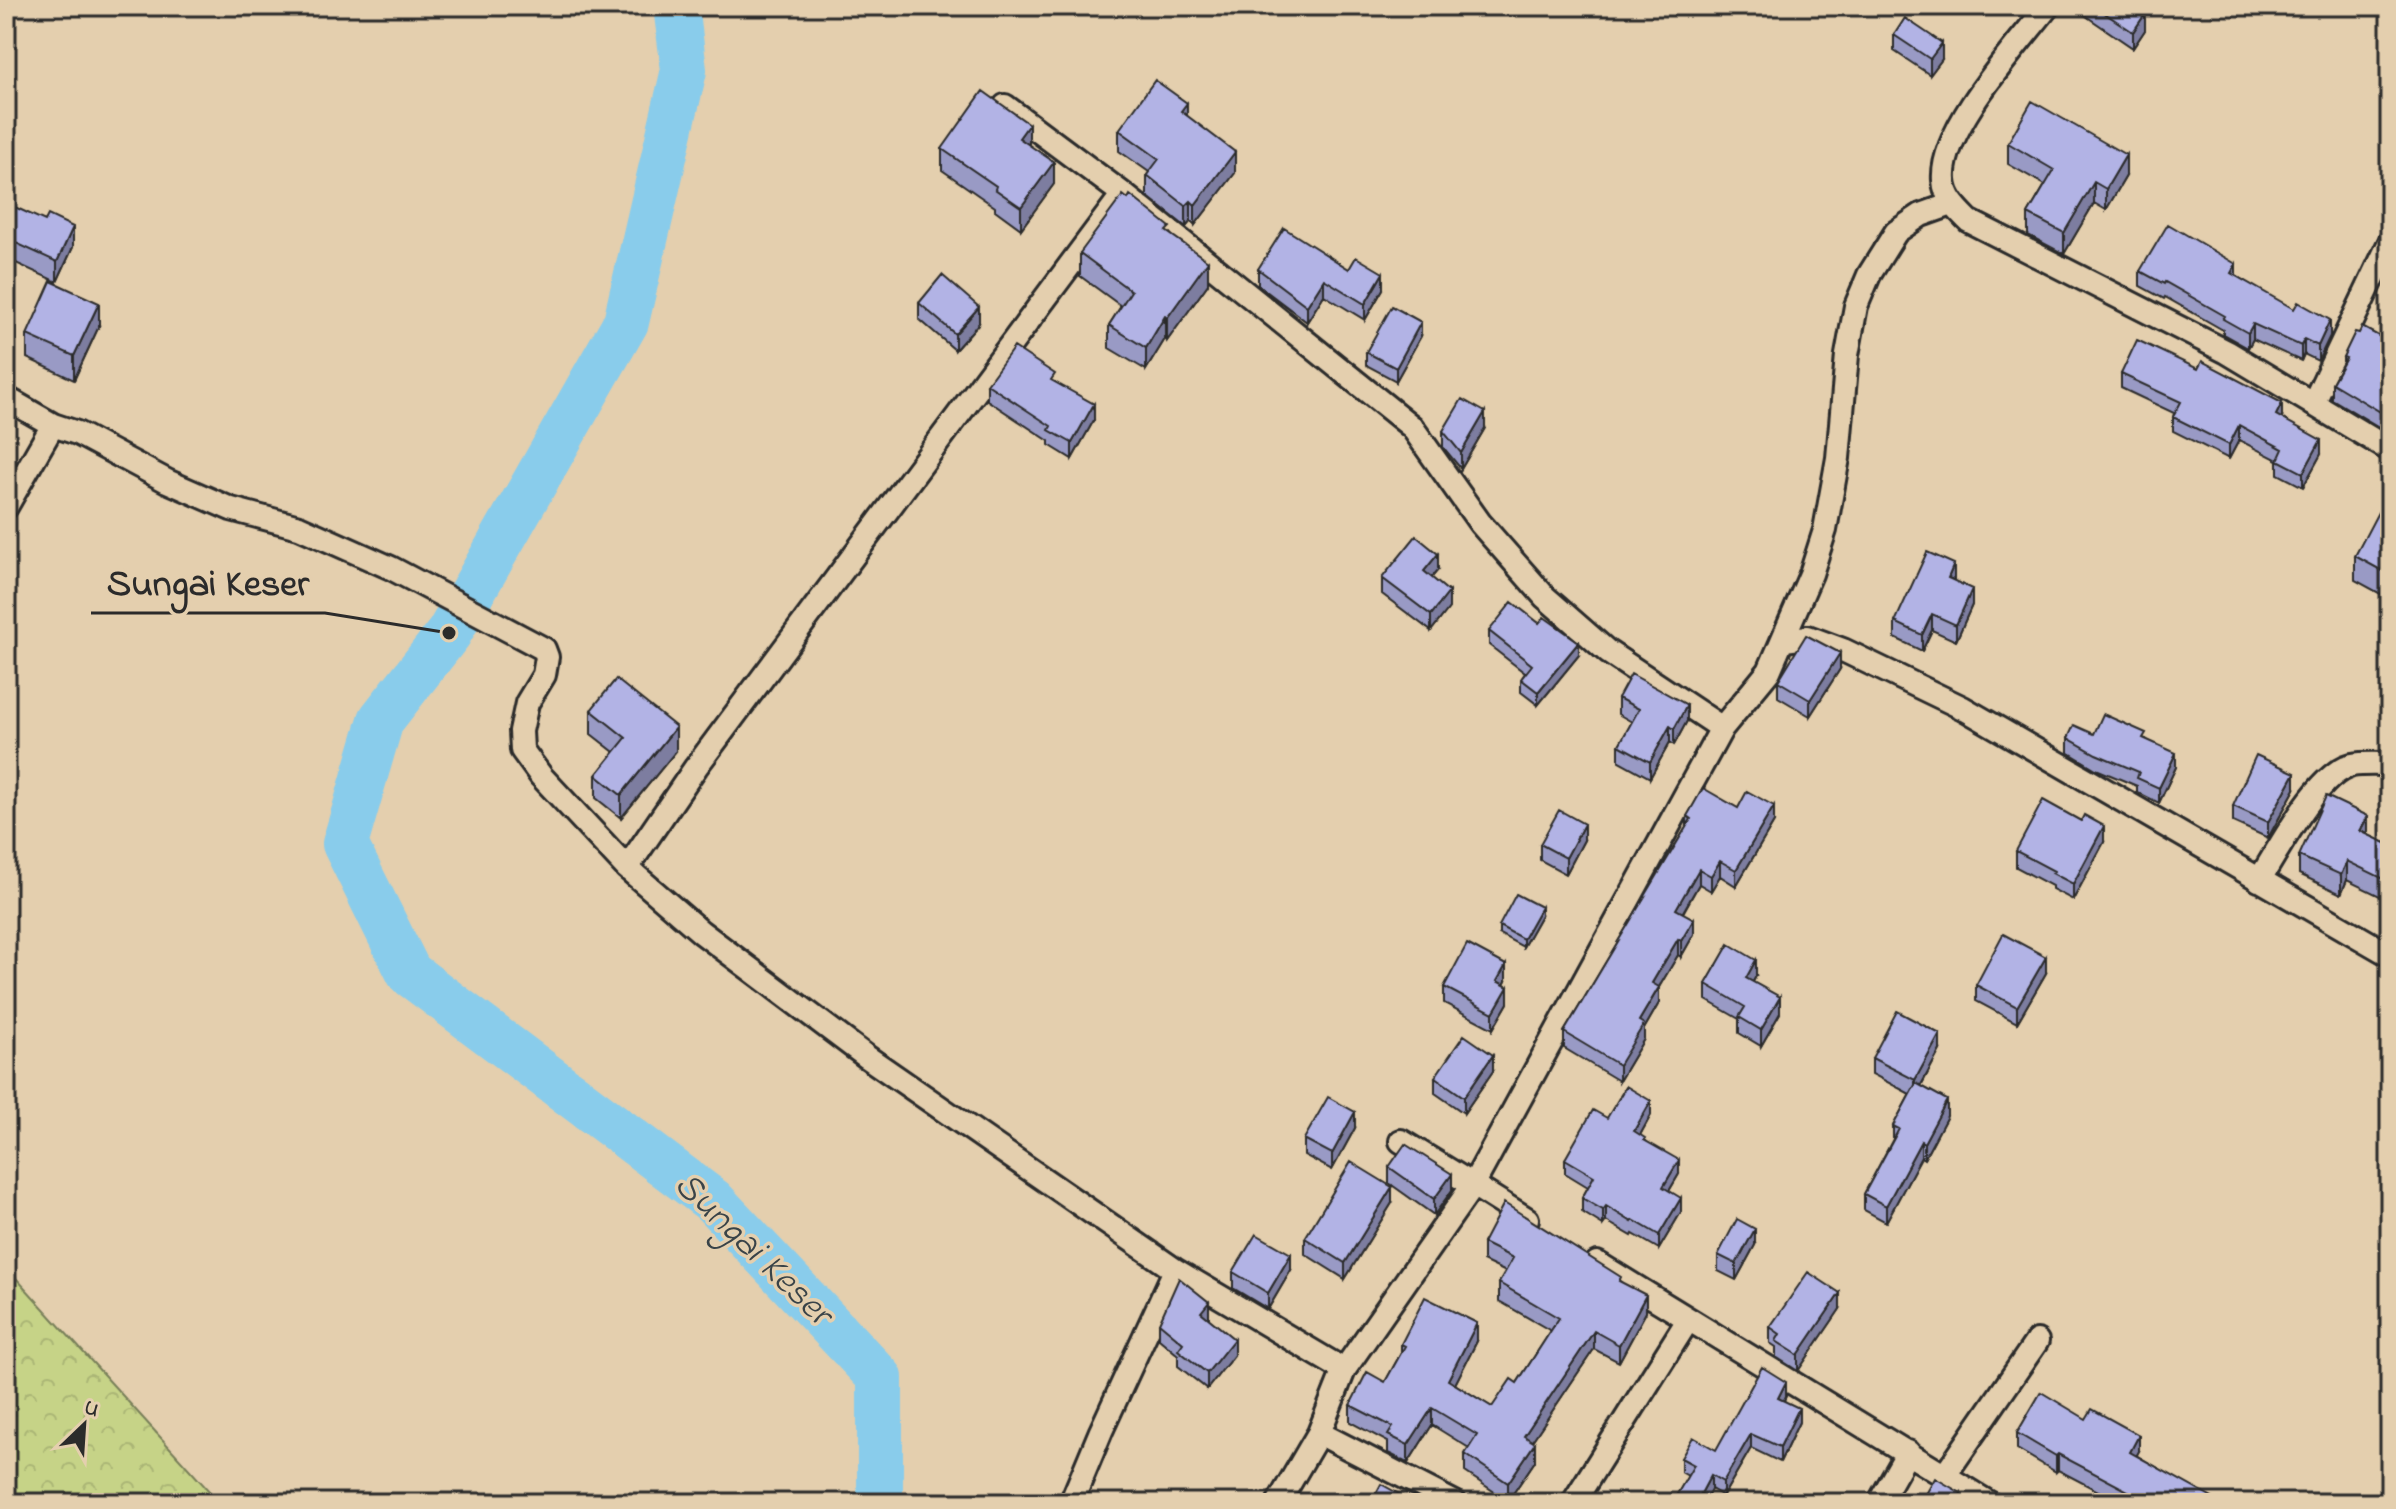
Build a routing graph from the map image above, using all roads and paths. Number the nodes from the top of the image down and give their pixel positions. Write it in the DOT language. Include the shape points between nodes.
graph roads {
  1 [pos="2048,6"];
  2 [pos="1005,106"];
  3 [pos="1123,194"];
  4 [pos="1952,204"];
  5 [pos="2390,242"];
  6 [pos="6,398"];
  7 [pos="2313,404"];
  8 [pos="53,425"];
  9 [pos="2390,450"];
  10 [pos="6,507"];
  11 [pos="1784,640"];
  12 [pos="1722,728"];
  13 [pos="2390,764"];
  14 [pos="627,868"];
  15 [pos="2259,880"];
  16 [pos="2390,955"];
  17 [pos="1401,1141"];
  18 [pos="1473,1185"];
  19 [pos="1540,1227"];
  20 [pos="1580,1252"];
  21 [pos="1175,1270"];
  22 [pos="1688,1320"];
  23 [pos="2037,1341"];
  24 [pos="1344,1370"];
  25 [pos="1319,1433"];
  26 [pos="1908,1452"];
  27 [pos="1945,1475"];
  28 [pos="1071,1503"];
  29 [pos="1278,1503"];
  30 [pos="1455,1503"];
  31 [pos="1573,1503"];
  32 [pos="1879,1503"];
  33 [pos="1989,1503"];
  1 -- 4 [label="street" via="1968,109 1949,151 1944,179"];
  2 -- 3 [label="street"];
  3 -- 12 [label="street" via="1412,427 1480,523 1555,606 1608,652"];
  3 -- 14 [label="street"];
  4 -- 7 [label="street" via="1969,221 2227,352"];
  4 -- 11 [label="street" via="1921,215 1896,232 1856,306 1825,530"];
  5 -- 7 [label="street"];
  6 -- 8 [label="street"];
  7 -- 9 [label="street"];
  8 -- 10 [label="street"];
  8 -- 14 [label="street" via="231,509 299,527 391,568 544,649 544,675 527,703 522,750"];
  11 -- 12 [label="street" via="1769,671"];
  11 -- 15 [label="street" via="1808,637 1963,708"];
  12 -- 18 [label="street"];
  13 -- 15 [label="street" via="2352,765 2319,787"];
  14 -- 21 [label="street" via="701,932 867,1057"];
  15 -- 16 [label="street"];
  17 -- 18 [label="street"];
  18 -- 19 [label="street"];
  18 -- 24 [label="street"];
  20 -- 22 [label="street"];
  21 -- 24 [label="street"];
  21 -- 28 [label="street"];
  22 -- 26 [label="street"];
  22 -- 31 [label="street"];
  23 -- 27 [label="street"];
  24 -- 25 [label="street"];
  25 -- 29 [label="street"];
  25 -- 30 [label="street"];
  26 -- 27 [label="street"];
  26 -- 32 [label="street"];
  27 -- 33 [label="street"];
}
